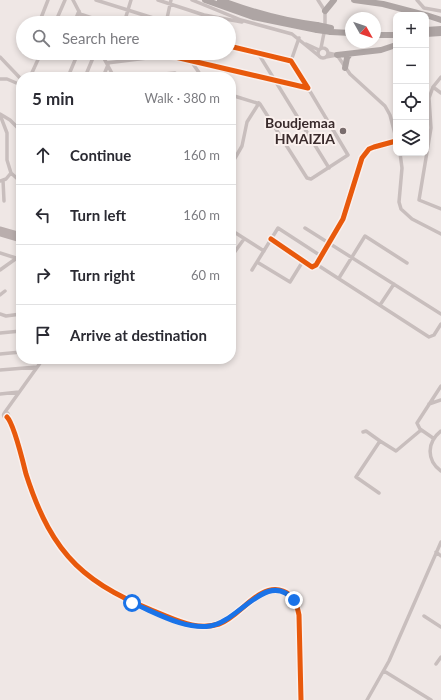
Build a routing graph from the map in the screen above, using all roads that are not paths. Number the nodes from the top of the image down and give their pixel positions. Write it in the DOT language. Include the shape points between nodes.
graph roads {
  1 [pos="48,0"];
  2 [pos="65,0"];
  3 [pos="73,0"];
  4 [pos="96,0"];
  5 [pos="131,0"];
  6 [pos="158,0"];
  7 [pos="192,0"];
  8 [pos="205,0"];
  9 [pos="220,0"];
  10 [pos="318,0"];
  11 [pos="334,0"];
  12 [pos="354,0"];
  13 [pos="417,0"];
  14 [pos="171,2"];
  15 [pos="128,10"];
  16 [pos="325,11"];
  17 [pos="441,11"];
  18 [pos="80,12"];
  19 [pos="414,12"];
  20 [pos="42,16"];
  21 [pos="58,16"];
  22 [pos="78,16"];
  23 [pos="82,16"];
  24 [pos="90,16"];
  25 [pos="126,16"];
  26 [pos="146,16"];
  27 [pos="168,16"];
  28 [pos="204,16"];
  29 [pos="232,16"];
  30 [pos="429,16"];
  31 [pos="236,18"];
  32 [pos="441,20"];
  33 [pos="236,21"];
  34 [pos="252,24"];
  35 [pos="317,28"];
  36 [pos="441,28"];
  37 [pos="331,30"];
  38 [pos="345,30"];
  39 [pos="381,31"];
  40 [pos="393,31"];
  41 [pos="345,32"];
  42 [pos="429,32"];
  43 [pos="429,33"];
  44 [pos="441,33"];
  45 [pos="381,35"];
  46 [pos="393,35"];
  47 [pos="324,37"];
  48 [pos="299,38"];
  49 [pos="305,44"];
  50 [pos="393,46"];
  51 [pos="236,48"];
  52 [pos="326,48"];
  53 [pos="320,49"];
  54 [pos="328,52"];
  55 [pos="258,53"];
  56 [pos="350,54"];
  57 [pos="337,55"];
  58 [pos="319,56"];
  59 [pos="0,57"];
  60 [pos="326,57"];
  61 [pos="38,60"];
  62 [pos="75,60"];
  63 [pos="92,60"];
  64 [pos="105,60"];
  65 [pos="127,60"];
  66 [pos="187,60"];
  67 [pos="192,61"];
  68 [pos="290,61"];
  69 [pos="107,64"];
  70 [pos="346,68"];
  71 [pos="32,72"];
  72 [pos="70,72"];
  73 [pos="87,72"];
  74 [pos="105,72"];
  75 [pos="111,72"];
  76 [pos="199,72"];
  77 [pos="16,74"];
  78 [pos="441,77"];
  79 [pos="0,79"];
  80 [pos="275,80"];
  81 [pos="16,83"];
  82 [pos="433,87"];
  83 [pos="308,88"];
  84 [pos="441,93"];
  85 [pos="236,96"];
  86 [pos="259,103"];
  87 [pos="0,115"];
  88 [pos="16,126"];
  89 [pos="393,126"];
  90 [pos="393,142"];
  91 [pos="236,156"];
  92 [pos="400,156"];
  93 [pos="329,168"];
  94 [pos="11,173"];
  95 [pos="16,178"];
  96 [pos="2,181"];
  97 [pos="4,201"];
  98 [pos="441,210"];
  99 [pos="305,228"];
  100 [pos="0,229"];
  101 [pos="236,233"];
  102 [pos="0,234"];
  103 [pos="16,234"];
  104 [pos="441,234"];
  105 [pos="244,238"];
  106 [pos="16,239"];
  107 [pos="271,240"];
  108 [pos="329,243"];
  109 [pos="236,250"];
  110 [pos="264,251"];
  111 [pos="0,253"];
  112 [pos="321,256"];
  113 [pos="352,257"];
  114 [pos="16,258"];
  115 [pos="304,261"];
  116 [pos="257,262"];
  117 [pos="408,263"];
  118 [pos="316,264"];
  119 [pos="0,270"];
  120 [pos="252,270"];
  121 [pos="339,278"];
  122 [pos="394,284"];
  123 [pos="5,291"];
  124 [pos="0,295"];
  125 [pos="380,305"];
  126 [pos="0,314"];
  127 [pos="441,314"];
  128 [pos="16,315"];
  129 [pos="441,324"];
  130 [pos="16,331"];
  131 [pos="0,333"];
  132 [pos="16,352"];
  133 [pos="0,354"];
  134 [pos="39,364"];
  135 [pos="37,367"];
  136 [pos="0,370"];
  137 [pos="441,386"];
  138 [pos="19,392"];
  139 [pos="0,394"];
  140 [pos="441,400"];
  141 [pos="428,404"];
  142 [pos="3,413"];
  143 [pos="421,430"];
  144 [pos="441,431"];
  145 [pos="363,432"];
  146 [pos="434,438"];
  147 [pos="380,441"];
  148 [pos="396,451"];
  149 [pos="400,454"];
  150 [pos="441,471"];
  151 [pos="379,493"];
  152 [pos="441,542"];
  153 [pos="436,552"];
  154 [pos="441,556"];
  155 [pos="424,616"];
  156 [pos="441,627"];
  157 [pos="441,657"];
  158 [pos="436,664"];
  159 [pos="384,671"];
  160 [pos="301,700"];
  161 [pos="367,700"];
  162 [pos="431,700"];
  1 -- 20 [label="street"];
  2 -- 21 [label="street"];
  3 -- 18 [label="street"];
  4 -- 15 [label="street"];
  5 -- 15 [label="street"];
  6 -- 14 [label="street"];
  7 -- 29 [label="street"];
  8 -- 35 [label="highway" via="253,17"];
  9 -- 35 [label="highway" via="285,21"];
  10 -- 16 [label="street"];
  11 -- 16 [label="highway"];
  12 -- 19 [label="highway"];
  13 -- 17 [label="street" via="424,8"];
  14 -- 27 [label="street"];
  14 -- 28 [label="street"];
  15 -- 25 [label="street"];
  15 -- 26 [label="street"];
  16 -- 47 [label="street"];
  18 -- 22 [label="street"];
  18 -- 23 [label="street"];
  18 -- 24 [label="street"];
  30 -- 32 [label="highway"];
  31 -- 34 [label="street"];
  33 -- 34 [label="street"];
  34 -- 48 [label="street"];
  35 -- 37 [label="highway, bridge"];
  36 -- 42 [label="highway"];
  37 -- 38 [label="highway"];
  37 -- 41 [label="highway"];
  39 -- 40 [label="highway"];
  43 -- 44 [label="highway"];
  45 -- 46 [label="highway"];
  47 -- 52 [label="street"];
  47 -- 53 [label="street"];
  48 -- 49 [label="street"];
  48 -- 68 [label="street"];
  49 -- 53 [label="street"];
  49 -- 58 [label="street"];
  50 -- 56 [label="highway"];
  51 -- 55 [label="street"];
  52 -- 53 [label="street"];
  52 -- 54 [label="street"];
  53 -- 58 [label="street"];
  54 -- 57 [label="street"];
  54 -- 60 [label="street"];
  55 -- 68 [label="street"];
  55 -- 80 [label="street"];
  56 -- 57 [label="highway"];
  56 -- 70 [label="highway"];
  57 -- 60 [label="street"];
  57 -- 70 [label="street"];
  58 -- 60 [label="street"];
  59 -- 77 [label="street"];
  61 -- 71 [label="street"];
  62 -- 72 [label="street"];
  63 -- 73 [label="street"];
  64 -- 69 [label="street"];
  65 -- 69 [label="street"];
  66 -- 67 [label="street"];
  67 -- 76 [label="street"];
  67 -- 80 [label="street"];
  68 -- 83 [label="street"];
  69 -- 74 [label="street"];
  69 -- 75 [label="street"];
  70 -- 89 [label="street" via="385,106"];
  78 -- 82 [label="street"];
  79 -- 81 [label="street"];
  80 -- 83 [label="street"];
  80 -- 93 [label="street"];
  82 -- 84 [label="street"];
  82 -- 98 [label="street" via="428,98 431,134 419,200"];
  83 -- 93 [label="street" via="348,154"];
  85 -- 86 [label="street"];
  86 -- 91 [label="street" via="247,122 242,146"];
  86 -- 93 [label="street" via="307,178 311,179"];
  87 -- 88 [label="street"];
  87 -- 94 [label="street" via="7,133"];
  90 -- 108 [label="street" via="369,149 362,158 343,219"];
  92 -- 104 [label="street" via="401,209 412,219"];
  94 -- 95 [label="street"];
  94 -- 96 [label="street"];
  96 -- 97 [label="street"];
  99 -- 108 [label="street"];
  100 -- 103 [label="main road"];
  101 -- 105 [label="street"];
  102 -- 106 [label="main road"];
  105 -- 109 [label="street"];
  105 -- 110 [label="street"];
  107 -- 110 [label="street"];
  107 -- 112 [label="street" via="278,228"];
  107 -- 115 [label="street"];
  108 -- 112 [label="street"];
  108 -- 113 [label="street"];
  110 -- 116 [label="street"];
  111 -- 114 [label="street"];
  112 -- 118 [label="street"];
  113 -- 117 [label="street" via="365,236"];
  113 -- 121 [label="street"];
  113 -- 122 [label="street"];
  114 -- 119 [label="street"];
  115 -- 116 [label="street" via="290,282"];
  115 -- 118 [label="street" via="312,267"];
  116 -- 120 [label="street"];
  118 -- 121 [label="street"];
  121 -- 125 [label="street"];
  122 -- 125 [label="street"];
  122 -- 127 [label="street"];
  123 -- 124 [label="street"];
  125 -- 129 [label="street" via="429,337 434,336"];
  126 -- 128 [label="street"];
  130 -- 131 [label="street"];
  132 -- 133 [label="street"];
  134 -- 135 [label="street"];
  135 -- 136 [label="street"];
  135 -- 138 [label="street"];
  137 -- 141 [label="street"];
  138 -- 139 [label="street"];
  138 -- 142 [label="street"];
  140 -- 141 [label="street"];
  141 -- 143 [label="street" via="417,422"];
  142 -- 160 [label="street" via="7,417 33,496 49,530 73,562 110,592 184,624 202,626 226,621 269,590 281,590 290,595 298,606 299,615"];
  143 -- 146 [label="street"];
  143 -- 148 [label="street"];
  144 -- 146 [label="street"];
  145 -- 147 [label="street" via="366,431"];
  146 -- 150 [label="street" via="430,445 430,455 434,465"];
  147 -- 148 [label="street"];
  147 -- 151 [label="street" via="356,477"];
  148 -- 149 [label="street"];
  152 -- 153 [label="street"];
  153 -- 154 [label="street"];
  153 -- 159 [label="street"];
  155 -- 156 [label="street"];
  157 -- 158 [label="street"];
  159 -- 161 [label="street"];
  159 -- 162 [label="street"];
}
